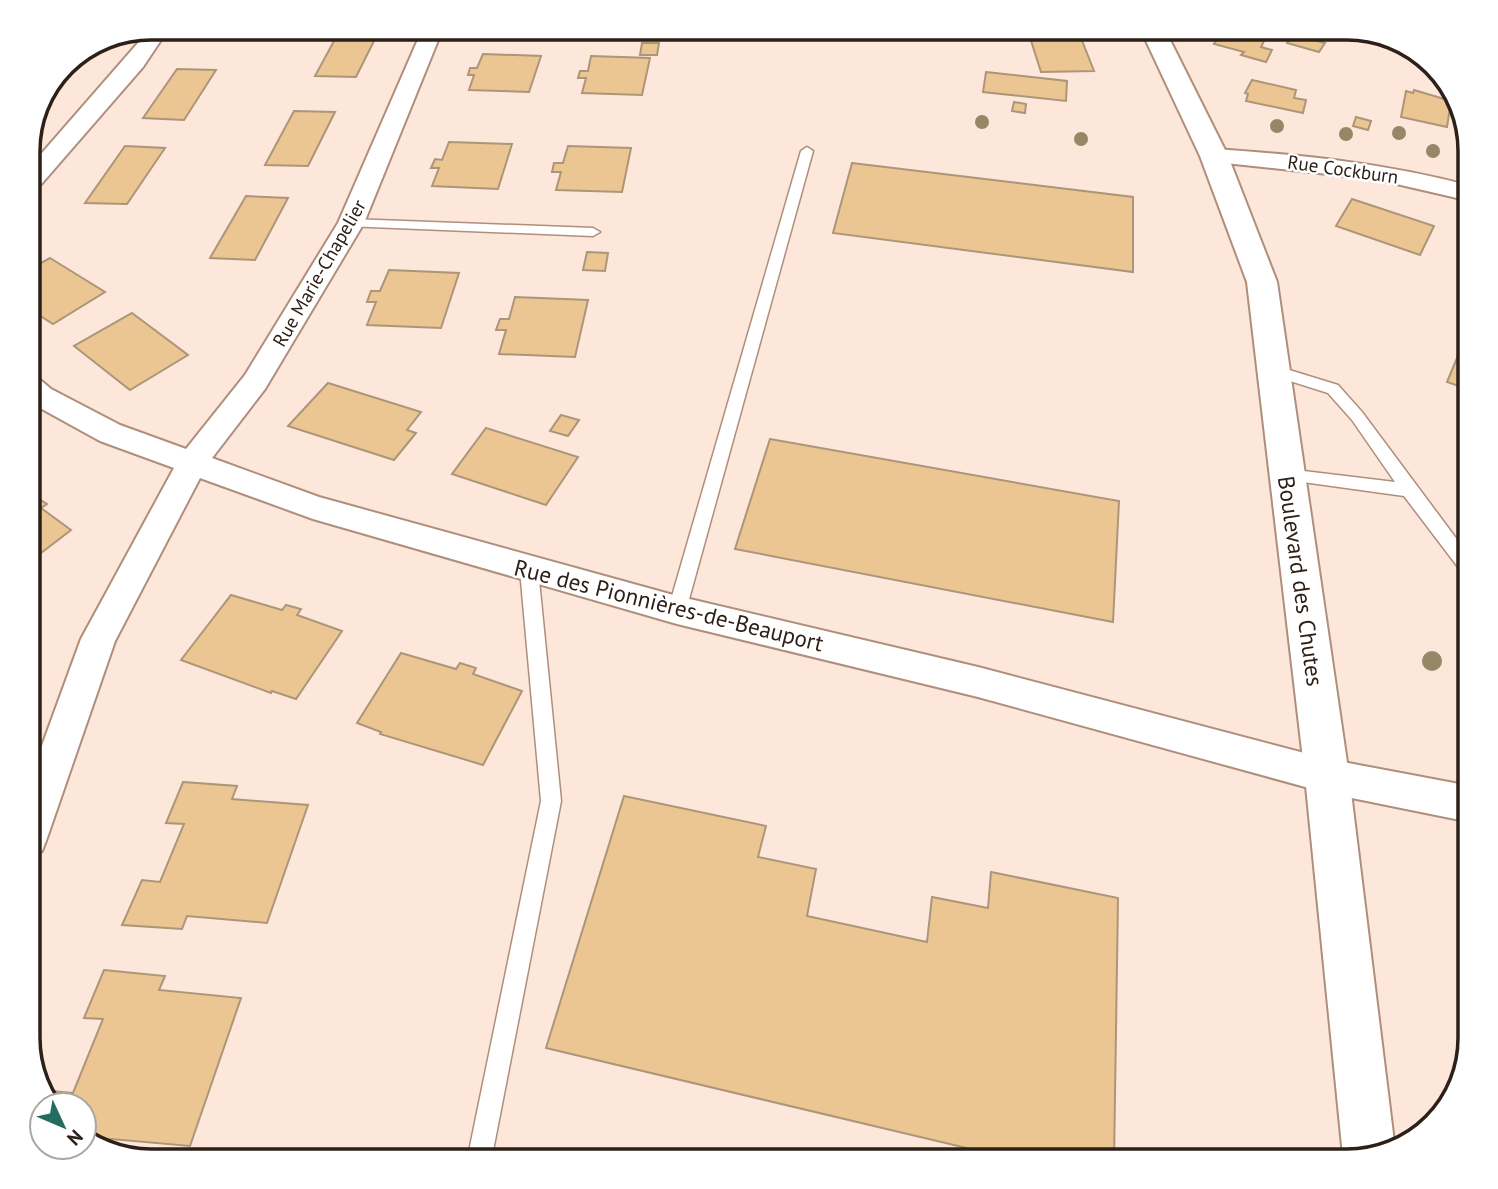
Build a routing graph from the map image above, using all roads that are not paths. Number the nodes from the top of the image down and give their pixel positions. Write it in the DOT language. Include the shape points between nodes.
graph roads {
  1 [pos="151,40"];
  2 [pos="428,40"];
  3 [pos="1158,40"];
  4 [pos="807,151"];
  5 [pos="1214,156"];
  6 [pos="40,170"];
  7 [pos="1458,191"];
  8 [pos="351,223"];
  9 [pos="593,232"];
  10 [pos="1273,370"];
  11 [pos="40,395"];
  12 [pos="192,463"];
  13 [pos="1287,475"];
  14 [pos="1409,491"];
  15 [pos="1458,554"];
  16 [pos="529,570"];
  17 [pos="677,610"];
  18 [pos="1327,776"];
  19 [pos="1458,802"];
  20 [pos="40,804"];
  21 [pos="1368,1147"];
  22 [pos="481,1149"];
  1 -- 6 [label="street"];
  2 -- 8 [label="street, Rue Marie-Chapelier"];
  3 -- 5 [label="street, Boulevard des Chutes"];
  4 -- 17 [label="lane"];
  5 -- 7 [label="street, Rue Cockburn" via="1323,164"];
  5 -- 10 [label="street, Boulevard des Chutes" via="1262,282"];
  8 -- 9 [label="lane"];
  8 -- 12 [label="street, Rue Marie-Chapelier" via="255,382"];
  10 -- 13 [label="street, Boulevard des Chutes"];
  10 -- 14 [label="lane" via="1333,389"];
  11 -- 12 [label="street, Rue des Pionnières-de-Beauport" via="110,433"];
  12 -- 16 [label="street, Rue des Pionnières-de-Beauport" via="313,507"];
  12 -- 20 [label="street, Rue Marie-Chapelier" via="98,639"];
  13 -- 14 [label="lane"];
  13 -- 18 [label="street, Boulevard des Chutes"];
  14 -- 15 [label="lane"];
  16 -- 17 [label="street, Rue des Pionnières-de-Beauport"];
  16 -- 22 [label="lane" via="551,801"];
  17 -- 18 [label="street, Rue des Pionnières-de-Beauport" via="978,682"];
  18 -- 19 [label="street, Rue des Pionnières-de-Beauport"];
  18 -- 21 [label="street, Boulevard des Chutes"];
}
